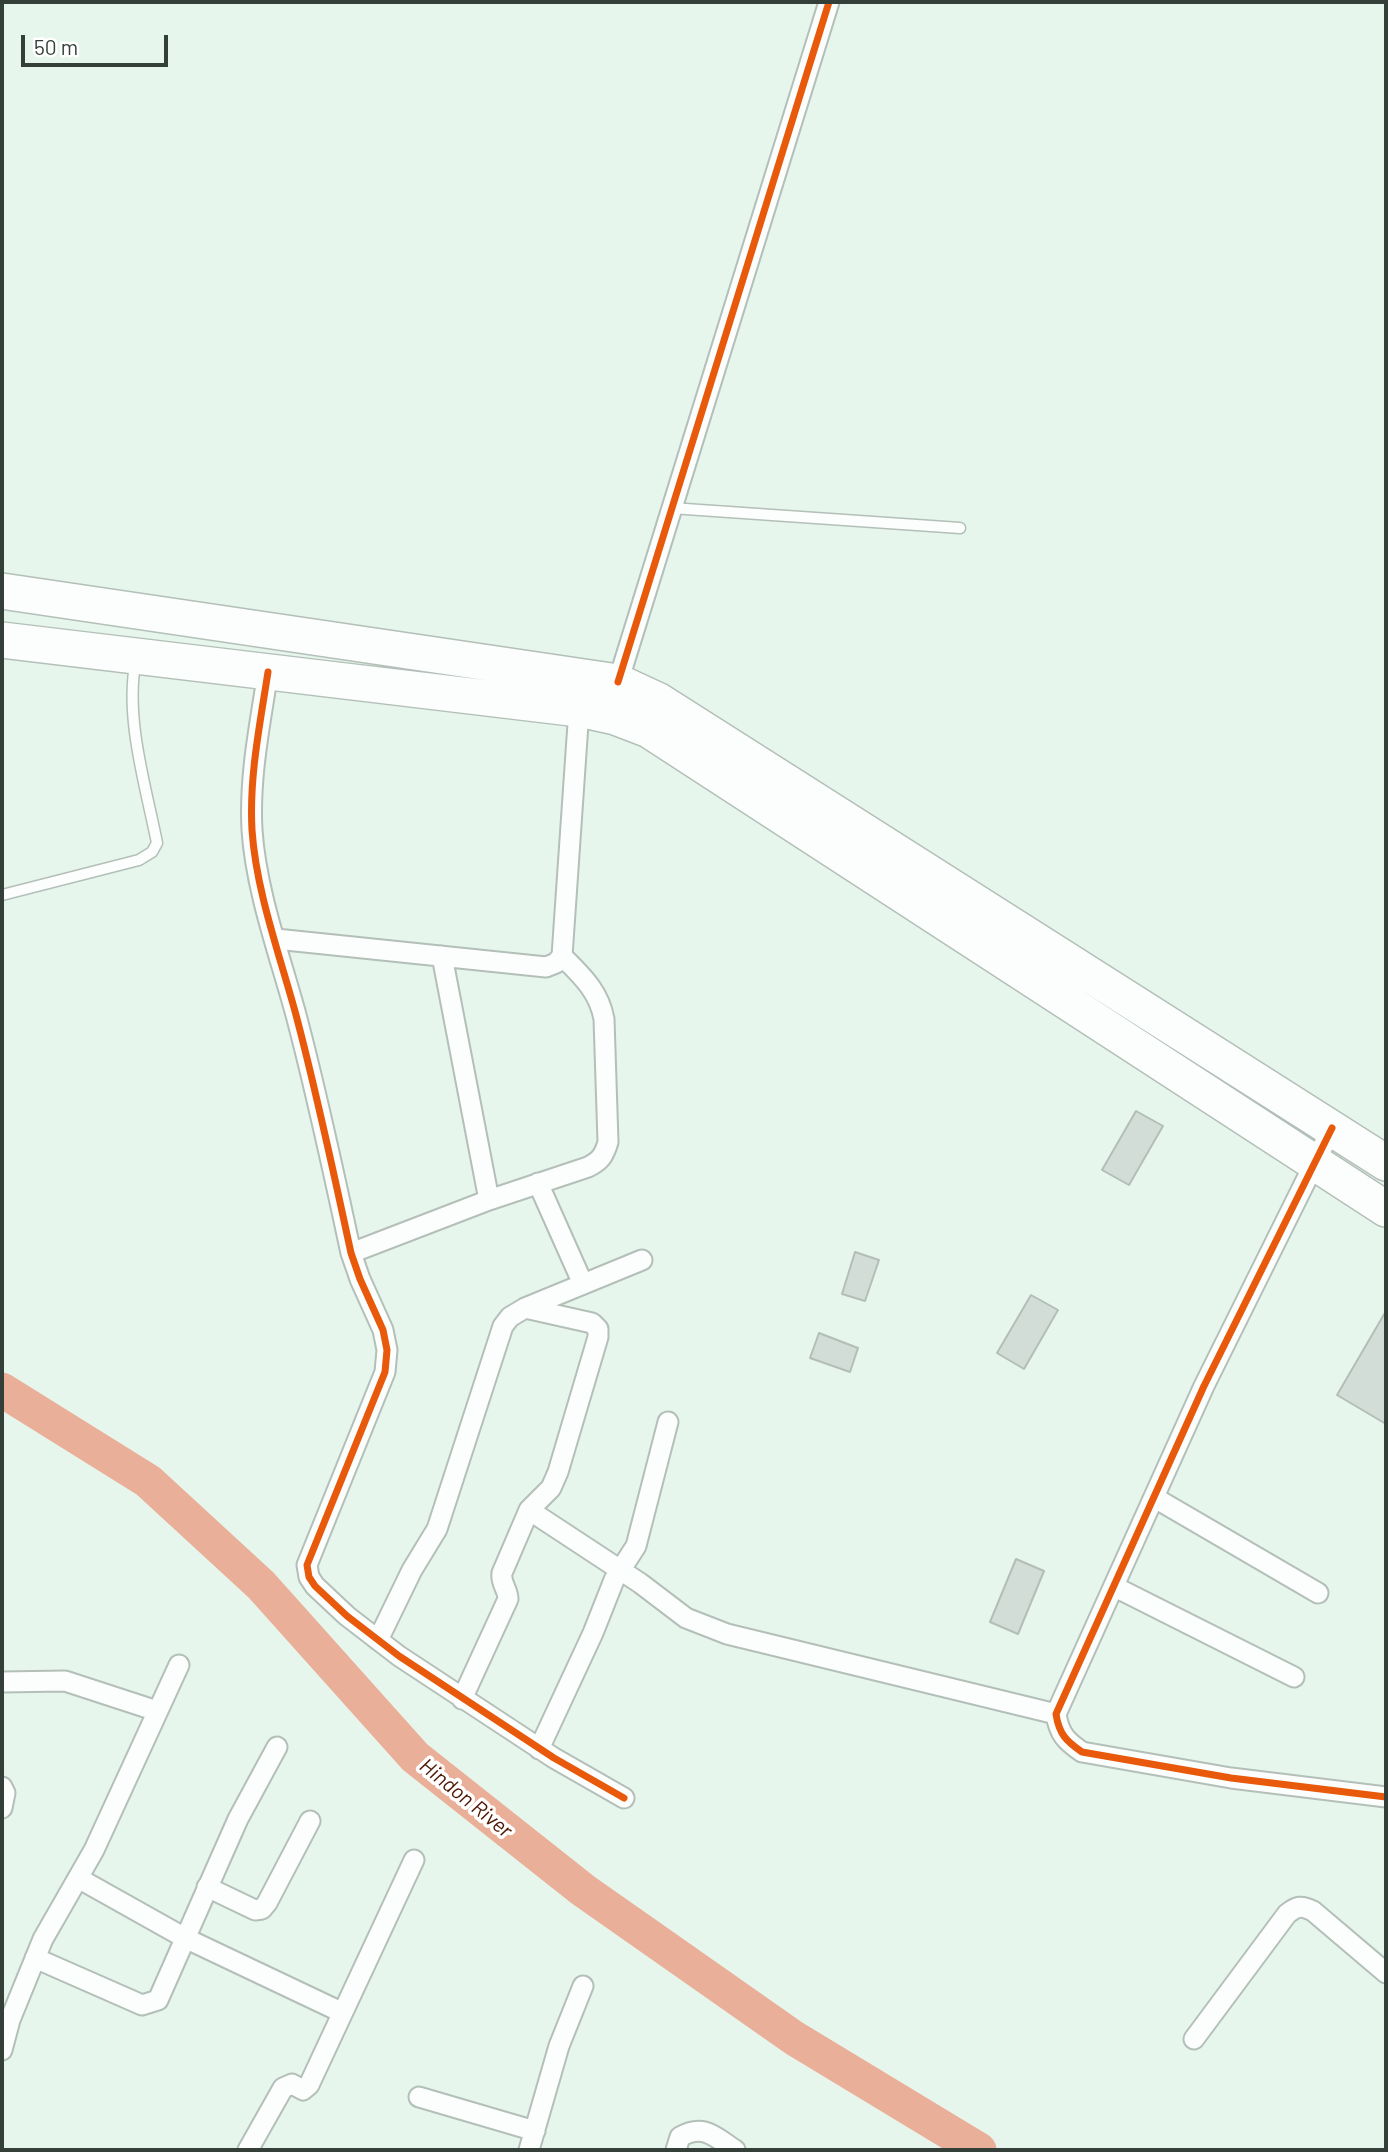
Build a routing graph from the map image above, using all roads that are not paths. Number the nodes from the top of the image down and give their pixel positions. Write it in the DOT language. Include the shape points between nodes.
graph roads {
  1 [pos="829,2"];
  2 [pos="671,508"];
  3 [pos="960,528"];
  4 [pos="2,591"];
  5 [pos="2,640"];
  6 [pos="136,656"];
  7 [pos="268,672"];
  8 [pos="618,682"];
  9 [pos="579,709"];
  10 [pos="2,895"];
  11 [pos="276,939"];
  12 [pos="442,956"];
  13 [pos="562,956"];
  14 [pos="1332,1128"];
  15 [pos="1315,1162"];
  16 [pos="1386,1163"];
  17 [pos="538,1183"];
  18 [pos="489,1200"];
  19 [pos="1386,1209"];
  20 [pos="351,1253"];
  21 [pos="642,1260"];
  22 [pos="583,1284"];
  23 [pos="525,1308"];
  24 [pos="667,1422"];
  25 [pos="1154,1498"];
  26 [pos="529,1510"];
  27 [pos="620,1570"];
  28 [pos="1115,1587"];
  29 [pos="1318,1593"];
  30 [pos="378,1640"];
  31 [pos="179,1665"];
  32 [pos="1294,1678"];
  33 [pos="2,1682"];
  34 [pos="462,1699"];
  35 [pos="157,1711"];
  36 [pos="1056,1714"];
  37 [pos="277,1747"];
  38 [pos="539,1749"];
  39 [pos="2,1787"];
  40 [pos="1386,1797"];
  41 [pos="624,1798"];
  42 [pos="2,1808"];
  43 [pos="310,1821"];
  44 [pos="414,1860"];
  45 [pos="78,1878"];
  46 [pos="207,1887"];
  47 [pos="185,1938"];
  48 [pos="35,1958"];
  49 [pos="1386,1973"];
  50 [pos="583,1986"];
  51 [pos="341,2012"];
  52 [pos="1194,2039"];
  53 [pos="2,2050"];
  54 [pos="419,2097"];
  55 [pos="532,2141"];
  56 [pos="248,2150"];
  57 [pos="676,2150"];
  58 [pos="735,2150"];
  1 -- 2 [label="street"];
  2 -- 3 [label="lane"];
  2 -- 8 [label="street"];
  4 -- 8 [label="highway"];
  5 -- 6 [label="highway"];
  6 -- 7 [label="highway"];
  6 -- 10 [label="lane" via="132,705 157,843 152,852 139,860"];
  7 -- 9 [label="highway"];
  7 -- 11 [label="street" via="254,763 253,832"];
  8 -- 14 [label="highway" via="659,701"];
  9 -- 13 [label="street"];
  9 -- 15 [label="highway" via="649,730"];
  11 -- 12 [label="street"];
  11 -- 20 [label="street"];
  12 -- 13 [label="street" via="546,967"];
  12 -- 18 [label="street"];
  13 -- 17 [label="street" via="601,1004 608,1142 605,1155 597,1162"];
  14 -- 15 [label="street"];
  14 -- 16 [label="highway"];
  15 -- 19 [label="highway"];
  15 -- 25 [label="street"];
  17 -- 18 [label="street"];
  17 -- 22 [label="street"];
  18 -- 20 [label="street"];
  20 -- 30 [label="street" via="383,1329 387,1350 384,1372 307,1565 315,1586"];
  21 -- 22 [label="street"];
  22 -- 23 [label="street"];
  23 -- 26 [label="street" via="592,1323 598,1329 558,1472 551,1488"];
  23 -- 30 [label="street" via="503,1326 437,1529"];
  24 -- 27 [label="street" via="636,1546"];
  25 -- 28 [label="street"];
  25 -- 29 [label="street"];
  26 -- 27 [label="street"];
  26 -- 34 [label="street" via="502,1573 508,1599"];
  27 -- 36 [label="street" via="686,1618 727,1634"];
  27 -- 38 [label="street"];
  28 -- 32 [label="street"];
  28 -- 36 [label="street"];
  30 -- 34 [label="street"];
  31 -- 35 [label="street"];
  33 -- 35 [label="street" via="65,1681"];
  34 -- 38 [label="street"];
  35 -- 45 [label="street"];
  36 -- 40 [label="street" via="1065,1741 1083,1752 1231,1778"];
  37 -- 46 [label="street"];
  38 -- 41 [label="street"];
  39 -- 42 [label="street"];
  43 -- 46 [label="street" via="262,1909 255,1910"];
  44 -- 51 [label="street"];
  45 -- 47 [label="street"];
  45 -- 48 [label="street"];
  46 -- 47 [label="street"];
  47 -- 48 [label="street" via="158,2000 142,2004"];
  47 -- 51 [label="street"];
  48 -- 53 [label="street"];
  49 -- 52 [label="street" via="1313,1911 1297,1906"];
  50 -- 55 [label="street" via="559,2046"];
  51 -- 56 [label="street" via="307,2088 292,2084 284,2088"];
  54 -- 55 [label="street"];
  57 -- 58 [label="street" via="680,2137 693,2130 706,2132"];
}
